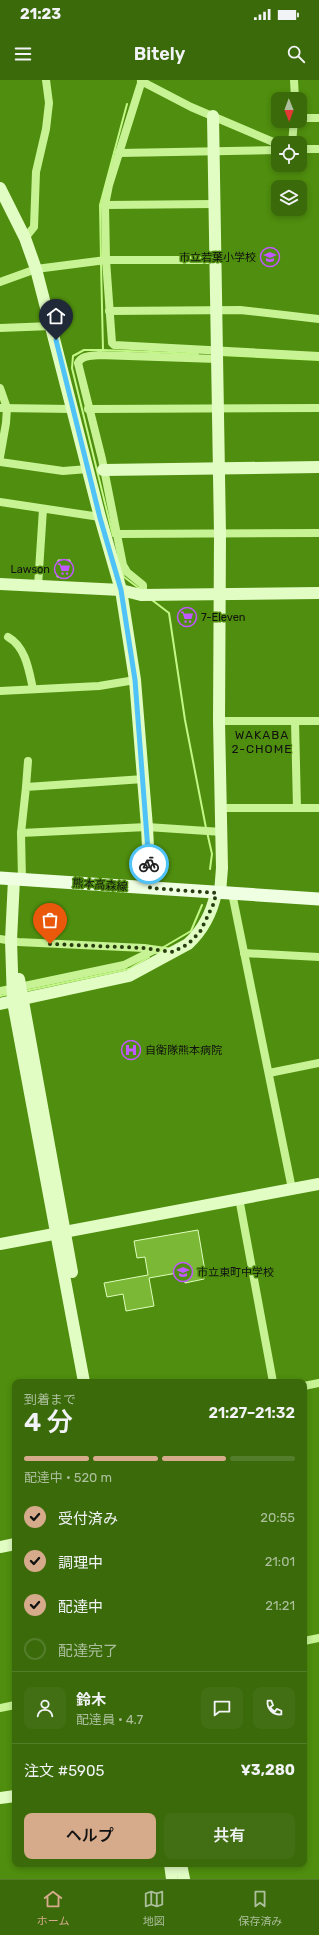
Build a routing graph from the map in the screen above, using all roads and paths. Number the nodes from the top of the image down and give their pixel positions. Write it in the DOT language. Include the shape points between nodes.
graph roads {
  1 [pos="46,80"];
  2 [pos="141,80"];
  3 [pos="294,80"];
  4 [pos="295,92"];
  5 [pos="213,116"];
  6 [pos="307,118"];
  7 [pos="319,118"];
  8 [pos="271,141"];
  9 [pos="307,149"];
  10 [pos="319,149"];
  11 [pos="271,150"];
  12 [pos="213,151"];
  13 [pos="119,153"];
  14 [pos="0,188"];
  15 [pos="214,204"];
  16 [pos="105,205"];
  17 [pos="25,238"];
  18 [pos="106,260"];
  19 [pos="216,260"];
  20 [pos="36,269"];
  21 [pos="0,282"];
  22 [pos="217,309"];
  23 [pos="109,310"];
  24 [pos="319,319"];
  25 [pos="52,326"];
  26 [pos="0,328"];
  27 [pos="217,356"];
  28 [pos="319,356"];
  29 [pos="0,388"];
  30 [pos="3,408"];
  31 [pos="319,408"];
  32 [pos="73,409"];
  33 [pos="88,409"];
  34 [pos="219,409"];
  35 [pos="0,457"];
  36 [pos="0,462"];
  37 [pos="319,467"];
  38 [pos="219,468"];
  39 [pos="95,470"];
  40 [pos="0,502"];
  41 [pos="43,509"];
  42 [pos="100,518"];
  43 [pos="319,533"];
  44 [pos="117,534"];
  45 [pos="220,534"];
  46 [pos="0,584"];
  47 [pos="38,586"];
  48 [pos="121,590"];
  49 [pos="319,593"];
  50 [pos="220,594"];
  51 [pos="143,595"];
  52 [pos="8,638"];
  53 [pos="135,680"];
  54 [pos="33,689"];
  55 [pos="0,691"];
  56 [pos="219,721"];
  57 [pos="295,722"];
  58 [pos="319,722"];
  59 [pos="28,761"];
  60 [pos="144,779"];
  61 [pos="26,787"];
  62 [pos="221,808"];
  63 [pos="297,808"];
  64 [pos="319,808"];
  65 [pos="147,827"];
  66 [pos="222,832"];
  67 [pos="21,833"];
  68 [pos="0,878"];
  69 [pos="18,879"];
  70 [pos="150,888"];
  71 [pos="223,893"];
  72 [pos="319,900"];
  73 [pos="10,941"];
  74 [pos="154,950"];
  75 [pos="169,952"];
  76 [pos="244,952"];
  77 [pos="319,957"];
  78 [pos="0,991"];
  79 [pos="17,995"];
  80 [pos="0,1004"];
  81 [pos="319,1063"];
  82 [pos="269,1073"];
  83 [pos="319,1184"];
  84 [pos="292,1188"];
  85 [pos="239,1198"];
  86 [pos="60,1233"];
  87 [pos="0,1244"];
  88 [pos="84,1379"];
  89 [pos="90,1379"];
  90 [pos="272,1379"];
  91 [pos="319,1383"];
  92 [pos="307,1385"];
  93 [pos="12,1545"];
  94 [pos="0,1547"];
  95 [pos="319,1638"];
  96 [pos="307,1640"];
  97 [pos="12,1706"];
  98 [pos="0,1708"];
  99 [pos="12,1796"];
  100 [pos="0,1798"];
  101 [pos="170,1867"];
  102 [pos="182,1867"];
  103 [pos="172,1879"];
  104 [pos="184,1879"];
  1 -- 17 [label="street" via="49,102 36,172 34,227"];
  2 -- 5 [label="street"];
  2 -- 13 [label="street"];
  3 -- 4 [label="street"];
  5 -- 8 [label="street"];
  5 -- 12 [label="street"];
  6 -- 7 [label="street"];
  9 -- 10 [label="street"];
  11 -- 12 [label="street"];
  12 -- 13 [label="street"];
  12 -- 15 [label="street"];
  13 -- 16 [label="street"];
  14 -- 17 [label="street"];
  15 -- 16 [label="street"];
  15 -- 19 [label="street"];
  16 -- 18 [label="street"];
  17 -- 20 [label="street"];
  18 -- 19 [label="street"];
  18 -- 20 [label="street"];
  18 -- 23 [label="street"];
  19 -- 22 [label="street"];
  20 -- 21 [label="street"];
  20 -- 25 [label="street"];
  22 -- 23 [label="street"];
  22 -- 24 [label="street"];
  22 -- 27 [label="street"];
  23 -- 27 [label="street" via="114,345"];
  25 -- 26 [label="street"];
  25 -- 32 [label="street"];
  27 -- 28 [label="street"];
  27 -- 33 [label="street" via="87,356 78,363"];
  27 -- 34 [label="street"];
  29 -- 30 [label="street"];
  30 -- 32 [label="street"];
  30 -- 35 [label="street" via="6,423"];
  31 -- 34 [label="street"];
  32 -- 39 [label="street"];
  33 -- 34 [label="street"];
  33 -- 39 [label="street"];
  34 -- 38 [label="street"];
  36 -- 39 [label="street" via="63,470"];
  37 -- 38 [label="street"];
  38 -- 39 [label="street"];
  38 -- 45 [label="street"];
  39 -- 42 [label="street"];
  39 -- 44 [label="street"];
  40 -- 41 [label="street"];
  41 -- 42 [label="street"];
  41 -- 47 [label="street"];
  42 -- 48 [label="street"];
  43 -- 45 [label="street"];
  44 -- 45 [label="street"];
  44 -- 51 [label="street" via="123,565 127,572 143,585"];
  45 -- 50 [label="street"];
  46 -- 47 [label="street"];
  47 -- 48 [label="street"];
  48 -- 51 [label="street"];
  48 -- 53 [label="street"];
  49 -- 50 [label="street"];
  50 -- 51 [label="street"];
  50 -- 56 [label="street"];
  52 -- 54 [label="street" via="15,641 24,656"];
  53 -- 54 [label="street" via="99,686"];
  53 -- 60 [label="street"];
  54 -- 55 [label="street"];
  56 -- 57 [label="street"];
  56 -- 62 [label="street"];
  57 -- 58 [label="street"];
  57 -- 63 [label="street"];
  59 -- 61 [label="street"];
  60 -- 61 [label="street"];
  60 -- 65 [label="street"];
  61 -- 67 [label="street"];
  62 -- 63 [label="street"];
  62 -- 66 [label="street"];
  63 -- 64 [label="street"];
  65 -- 66 [label="street"];
  65 -- 67 [label="street"];
  65 -- 70 [label="street"];
  66 -- 71 [label="street"];
  67 -- 69 [label="street"];
  68 -- 69 [label="main road, 熊本高森線"];
  69 -- 70 [label="main road, 熊本高森線"];
  69 -- 73 [label="street"];
  70 -- 71 [label="main road, 熊本高森線"];
  71 -- 72 [label="main road, 熊本高森線"];
  71 -- 75 [label="street" via="214,903 200,932 188,944"];
  71 -- 76 [label="street"];
  73 -- 74 [label="street"];
  73 -- 79 [label="street"];
  74 -- 75 [label="street"];
  74 -- 79 [label="street" via="124,965"];
  75 -- 79 [label="street" via="129,976"];
  76 -- 77 [label="street"];
  76 -- 82 [label="street"];
  78 -- 79 [label="street"];
  79 -- 80 [label="street"];
  79 -- 86 [label="street"];
  81 -- 82 [label="street"];
  82 -- 84 [label="street"];
  83 -- 84 [label="street"];
  84 -- 85 [label="street"];
  85 -- 86 [label="street"];
  85 -- 90 [label="street"];
  86 -- 87 [label="street"];
  86 -- 88 [label="street"];
  86 -- 89 [label="street"];
  91 -- 92 [label="street"];
  93 -- 94 [label="street"];
  95 -- 96 [label="street"];
  97 -- 98 [label="street"];
  99 -- 100 [label="street"];
  101 -- 103 [label="street"];
  102 -- 104 [label="street"];
}
